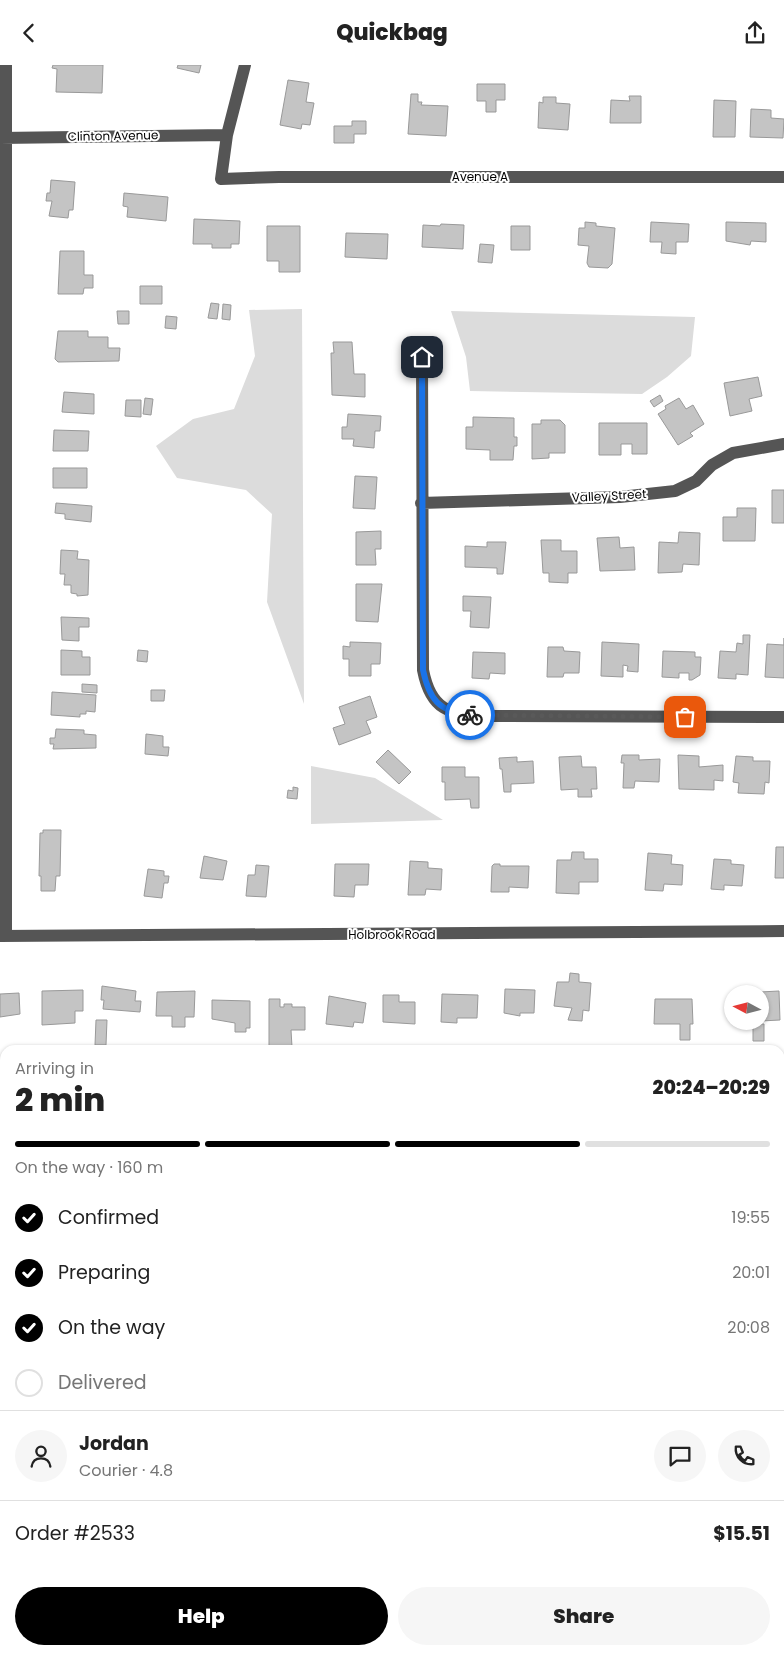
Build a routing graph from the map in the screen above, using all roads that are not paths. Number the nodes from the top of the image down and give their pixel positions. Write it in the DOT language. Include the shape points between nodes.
graph roads {
  1 [pos="6,65"];
  2 [pos="245,65"];
  3 [pos="227,135"];
  4 [pos="3,138"];
  5 [pos="784,177"];
  6 [pos="422,357"];
  7 [pos="784,444"];
  8 [pos="421,503"];
  9 [pos="784,717"];
  10 [pos="784,931"];
  11 [pos="3,936"];
  1 -- 4 [label="street"];
  2 -- 3 [label="street"];
  3 -- 4 [label="street, Clinton Avenue"];
  3 -- 5 [label="street, Avenue A" via="221,179"];
  4 -- 11 [label="street"];
  6 -- 8 [label="street"];
  7 -- 8 [label="street, Valley Street" via="733,453 712,465 696,481 675,491 620,497"];
  8 -- 9 [label="street" via="423,670 434,700 447,711 467,715"];
  10 -- 11 [label="street, Holbrook Road"];
}
